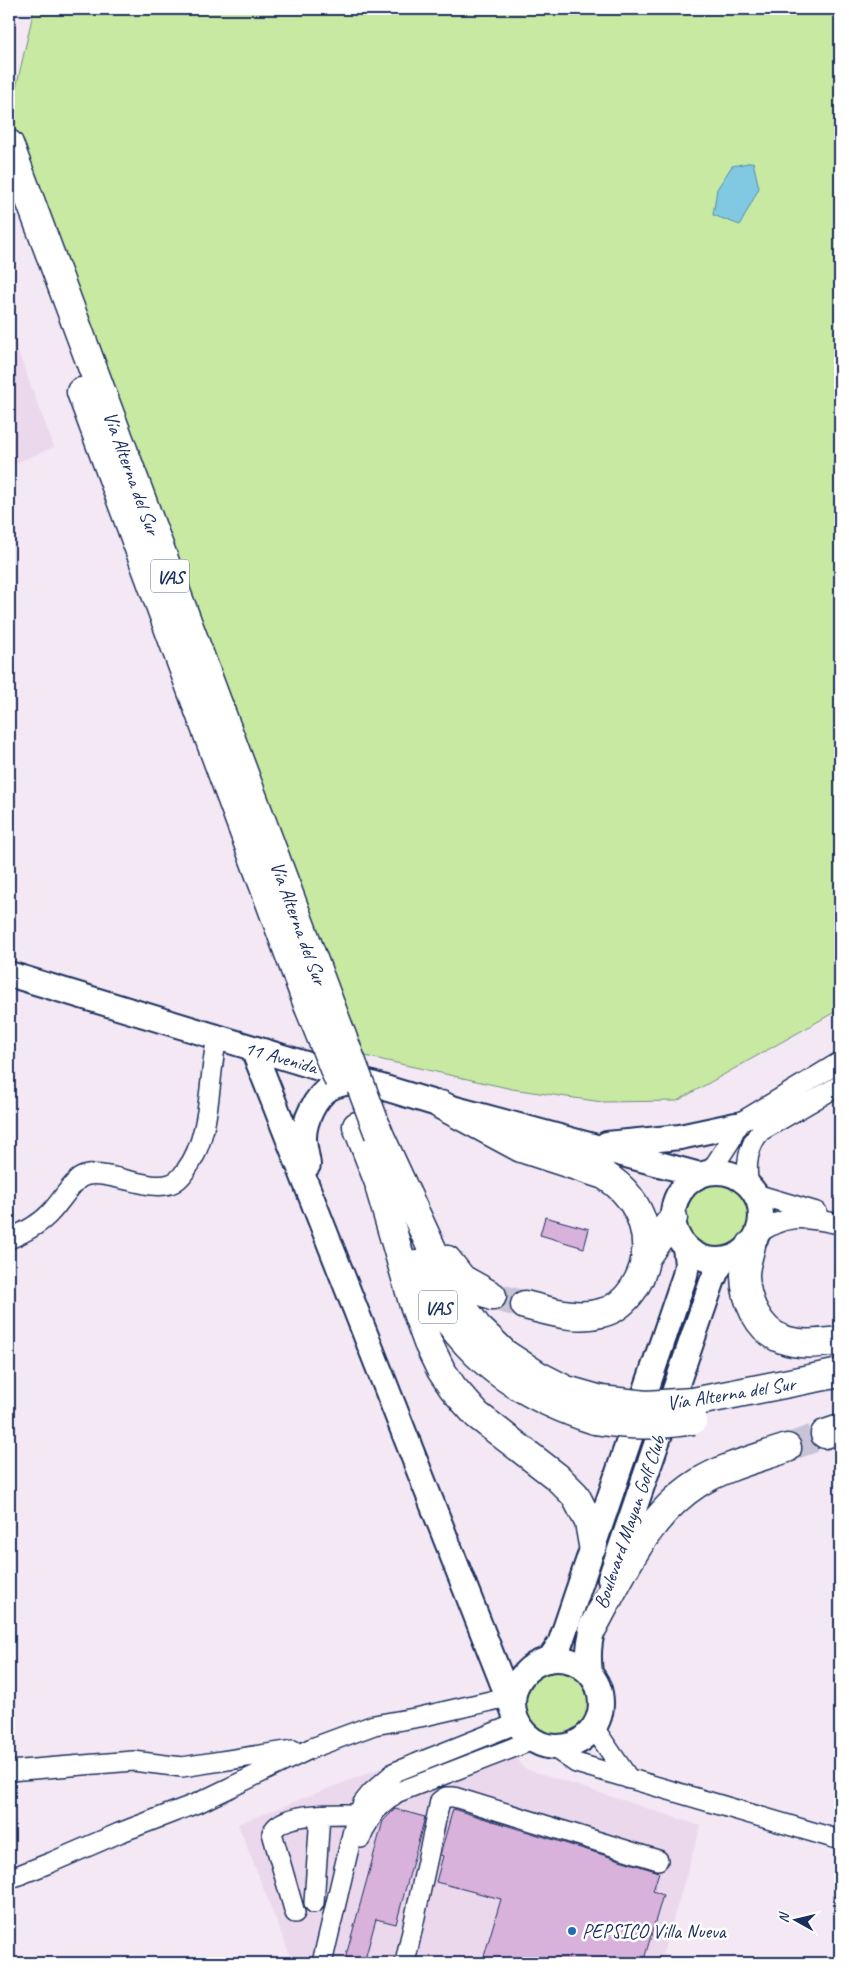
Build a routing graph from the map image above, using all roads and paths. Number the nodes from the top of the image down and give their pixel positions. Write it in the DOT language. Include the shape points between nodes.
graph roads {
  1 [pos="9,144"];
  2 [pos="9,198"];
  3 [pos="9,974"];
  4 [pos="320,1006"];
  5 [pos="217,1038"];
  6 [pos="253,1049"];
  7 [pos="840,1062"];
  8 [pos="361,1081"];
  9 [pos="840,1086"];
  10 [pos="441,1105"];
  11 [pos="736,1125"];
  12 [pos="374,1136"];
  13 [pos="555,1136"];
  14 [pos="589,1145"];
  15 [pos="705,1174"];
  16 [pos="380,1189"];
  17 [pos="753,1190"];
  18 [pos="312,1196"];
  19 [pos="675,1207"];
  20 [pos="840,1219"];
  21 [pos="840,1224"];
  22 [pos="9,1239"];
  23 [pos="754,1240"];
  24 [pos="685,1247"];
  25 [pos="646,1257"];
  26 [pos="724,1260"];
  27 [pos="492,1296"];
  28 [pos="525,1305"];
  29 [pos="840,1341"];
  30 [pos="840,1373"];
  31 [pos="840,1392"];
  32 [pos="598,1410"];
  33 [pos="693,1411"];
  34 [pos="787,1448"];
  35 [pos="593,1545"];
  36 [pos="478,1622"];
  37 [pos="593,1627"];
  38 [pos="543,1662"];
  39 [pos="590,1674"];
  40 [pos="525,1724"];
  41 [pos="594,1728"];
  42 [pos="312,1748"];
  43 [pos="9,1771"];
  44 [pos="629,1779"];
  45 [pos="320,1814"];
  46 [pos="358,1814"];
  47 [pos="840,1840"];
  48 [pos="658,1860"];
  49 [pos="9,1879"];
  50 [pos="314,1903"];
  51 [pos="295,1913"];
  52 [pos="322,1963"];
  53 [pos="331,1963"];
  54 [pos="405,1963"];
  1 -- 4 [label="highway, Vía Alterna del Sur / VAS"];
  2 -- 4 [label="highway, Vía Alterna del Sur / VAS"];
  3 -- 5 [label="main road, 11 Avenida"];
  4 -- 12 [label="highway, Vía Alterna del Sur / VAS, bridge"];
  5 -- 6 [label="main road, 11 Avenida"];
  5 -- 22 [label="street" via="203,1138 190,1166 179,1179 170,1185 156,1186 92,1174 80,1178 49,1214"];
  6 -- 8 [label="main road, 11 Avenida"];
  6 -- 18 [label="main road"];
  7 -- 11 [label="street"];
  8 -- 10 [label="main road, 11 Avenida"];
  8 -- 18 [label="main road" via="330,1088 311,1112 304,1137"];
  9 -- 17 [label="street" via="761,1130 754,1138 749,1150 747,1176"];
  10 -- 13 [label="main road, 11 Avenida"];
  10 -- 25 [label="highway" via="521,1148 589,1169 615,1182 635,1204 641,1216 646,1233"];
  11 -- 14 [label="main road" via="680,1137"];
  11 -- 15 [label="street" via="731,1140"];
  12 -- 16 [label="highway, Vía Alterna del Sur / VAS"];
  12 -- 27 [label="highway" via="451,1267 468,1283"];
  12 -- 32 [label="highway, Vía Alterna del Sur / VAS" via="450,1288 477,1326 505,1354"];
  13 -- 14 [label="main road, 11 Avenida"];
  13 -- 19 [label="main road, 11 Avenida" via="659,1176 667,1182"];
  14 -- 15 [label="main road, 11 Avenida"];
  15 -- 17 [label="main road" via="732,1174"];
  15 -- 19 [label="main road" via="683,1188"];
  16 -- 32 [label="highway, Vía Alterna del Sur / VAS" via="430,1295 469,1347 496,1371 562,1409"];
  16 -- 35 [label="highway" via="413,1302 441,1370 478,1415 569,1488 585,1513"];
  17 -- 20 [label="street"];
  17 -- 23 [label="main road" via="762,1215"];
  18 -- 36 [label="main road"];
  19 -- 24 [label="main road" via="678,1238"];
  19 -- 25 [label="highway"];
  21 -- 23 [label="street" via="809,1218 791,1219 773,1224"];
  23 -- 26 [label="main road" via="744,1252"];
  23 -- 29 [label="highway" via="745,1274 746,1288 752,1308 766,1328 791,1341"];
  24 -- 26 [label="main road" via="703,1258"];
  24 -- 35 [label="main road, Boulevard Mayan Golf Club" via="685,1275"];
  25 -- 28 [label="highway" via="630,1294 602,1313 572,1316"];
  26 -- 37 [label="main road, Boulevard Mayan Golf Club" via="716,1270"];
  30 -- 33 [label="highway, Vía Alterna del Sur / VAS"];
  31 -- 33 [label="highway, Vía Alterna del Sur / VAS"];
  32 -- 33 [label="highway, Vía Alterna del Sur / VAS, bridge" via="622,1425 645,1426 666,1425"];
  34 -- 37 [label="highway" via="706,1479 668,1507 642,1540"];
  35 -- 38 [label="main road, Boulevard Mayan Golf Club" via="560,1644"];
  36 -- 38 [label="main road" via="506,1657 518,1662"];
  36 -- 40 [label="main road"];
  37 -- 39 [label="main road, Boulevard Mayan Golf Club" via="588,1654"];
  38 -- 39 [label="main road" via="571,1662"];
  38 -- 40 [label="main road" via="528,1670 516,1690"];
  39 -- 41 [label="main road" via="598,1689 601,1706"];
  40 -- 41 [label="main road" via="566,1747 586,1737"];
  40 -- 42 [label="street" via="460,1708 374,1725"];
  40 -- 44 [label="street" via="576,1764"];
  40 -- 46 [label="street" via="395,1772 370,1793"];
  40 -- 53 [label="street" via="396,1794 376,1810 361,1838"];
  41 -- 44 [label="street"];
  42 -- 43 [label="street" via="182,1767 133,1761"];
  42 -- 49 [label="street" via="200,1802"];
  44 -- 47 [label="street"];
  45 -- 46 [label="street"];
  45 -- 50 [label="street"];
  45 -- 51 [label="street" via="280,1822 272,1832"];
  46 -- 52 [label="street"];
  48 -- 54 [label="street" via="446,1797 440,1801"];
}
